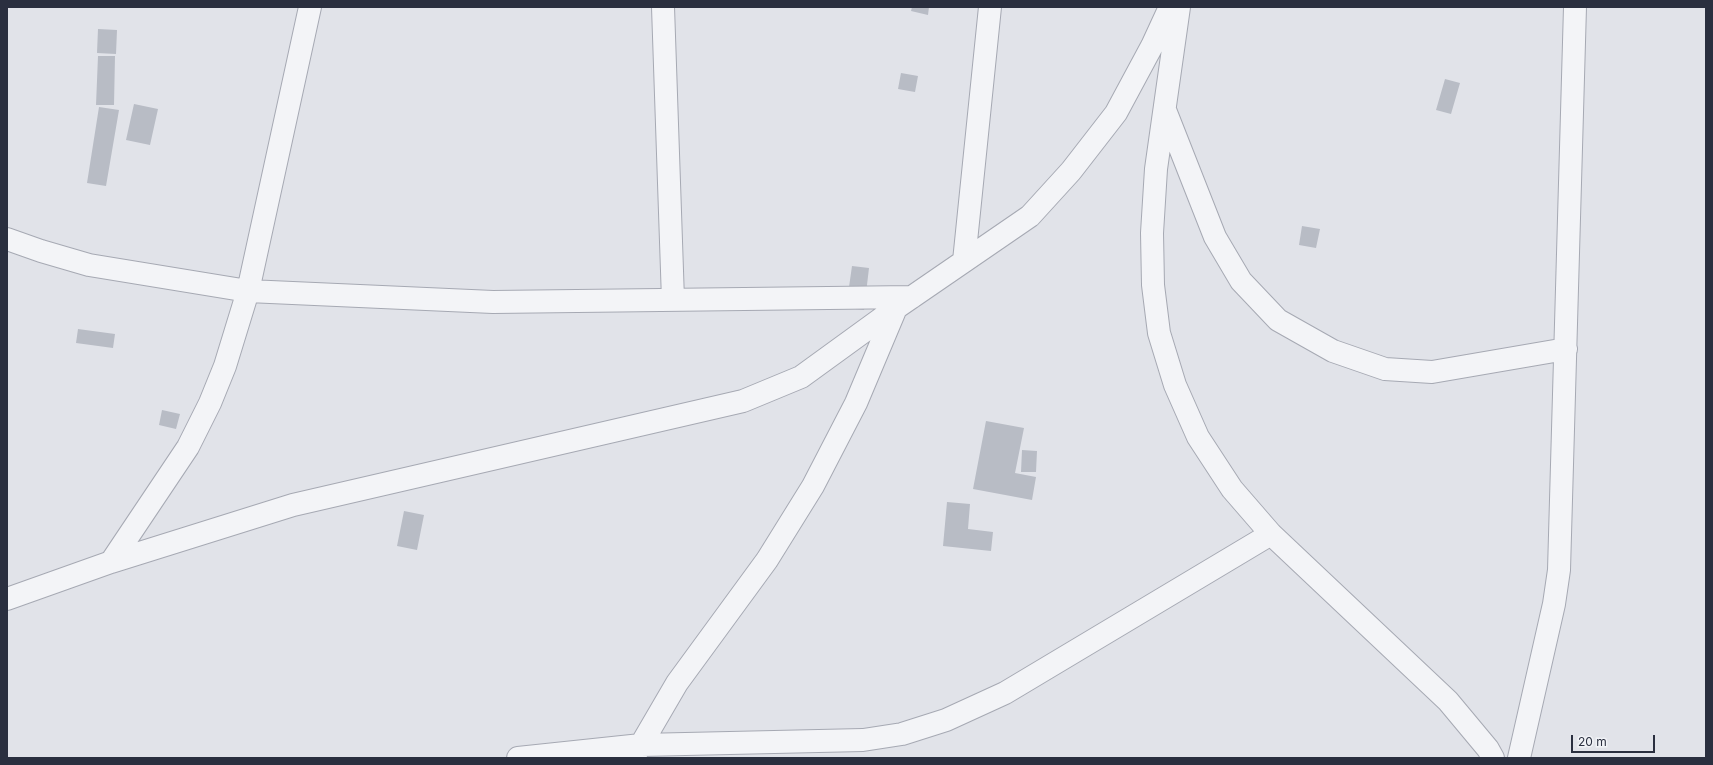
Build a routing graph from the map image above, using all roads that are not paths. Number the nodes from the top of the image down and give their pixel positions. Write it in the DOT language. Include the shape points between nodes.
graph roads {
  1 [pos="310,7"];
  2 [pos="663,7"];
  3 [pos="990,7"];
  4 [pos="1170,7"];
  5 [pos="1179,7"];
  6 [pos="1575,7"];
  7 [pos="1165,110"];
  8 [pos="7,238"];
  9 [pos="964,261"];
  10 [pos="248,291"];
  11 [pos="673,300"];
  12 [pos="904,303"];
  13 [pos="1566,348"];
  14 [pos="1271,534"];
  15 [pos="111,562"];
  16 [pos="7,599"];
  17 [pos="863,740"];
  18 [pos="637,752"];
  19 [pos="518,758"];
  20 [pos="845,758"];
  21 [pos="1493,758"];
  22 [pos="1518,758"];
  1 -- 10 [label="street"];
  2 -- 11 [label="street"];
  3 -- 9 [label="street"];
  4 -- 9 [label="street" via="1116,113 1071,171 1030,216"];
  5 -- 7 [label="street"];
  6 -- 13 [label="street"];
  7 -- 13 [label="street" via="1216,237 1241,281 1278,320 1333,351 1385,369 1432,372"];
  7 -- 14 [label="street" via="1156,169 1152,233 1153,285 1159,333 1175,385 1198,437 1232,489"];
  8 -- 10 [label="street" via="89,265"];
  9 -- 12 [label="street"];
  10 -- 11 [label="street" via="493,302"];
  10 -- 15 [label="street" via="225,366 210,404 188,446"];
  11 -- 12 [label="street"];
  12 -- 15 [label="street" via="802,377 743,401 293,505"];
  12 -- 18 [label="street" via="813,486 768,560 677,683"];
  13 -- 22 [label="street" via="1559,570 1554,604"];
  14 -- 17 [label="street" via="1005,693 946,720 902,734"];
  14 -- 21 [label="street" via="1448,701"];
  15 -- 16 [label="street"];
  17 -- 18 [label="street"];
  17 -- 20 [label="street"];
  18 -- 19 [label="street"];
}
